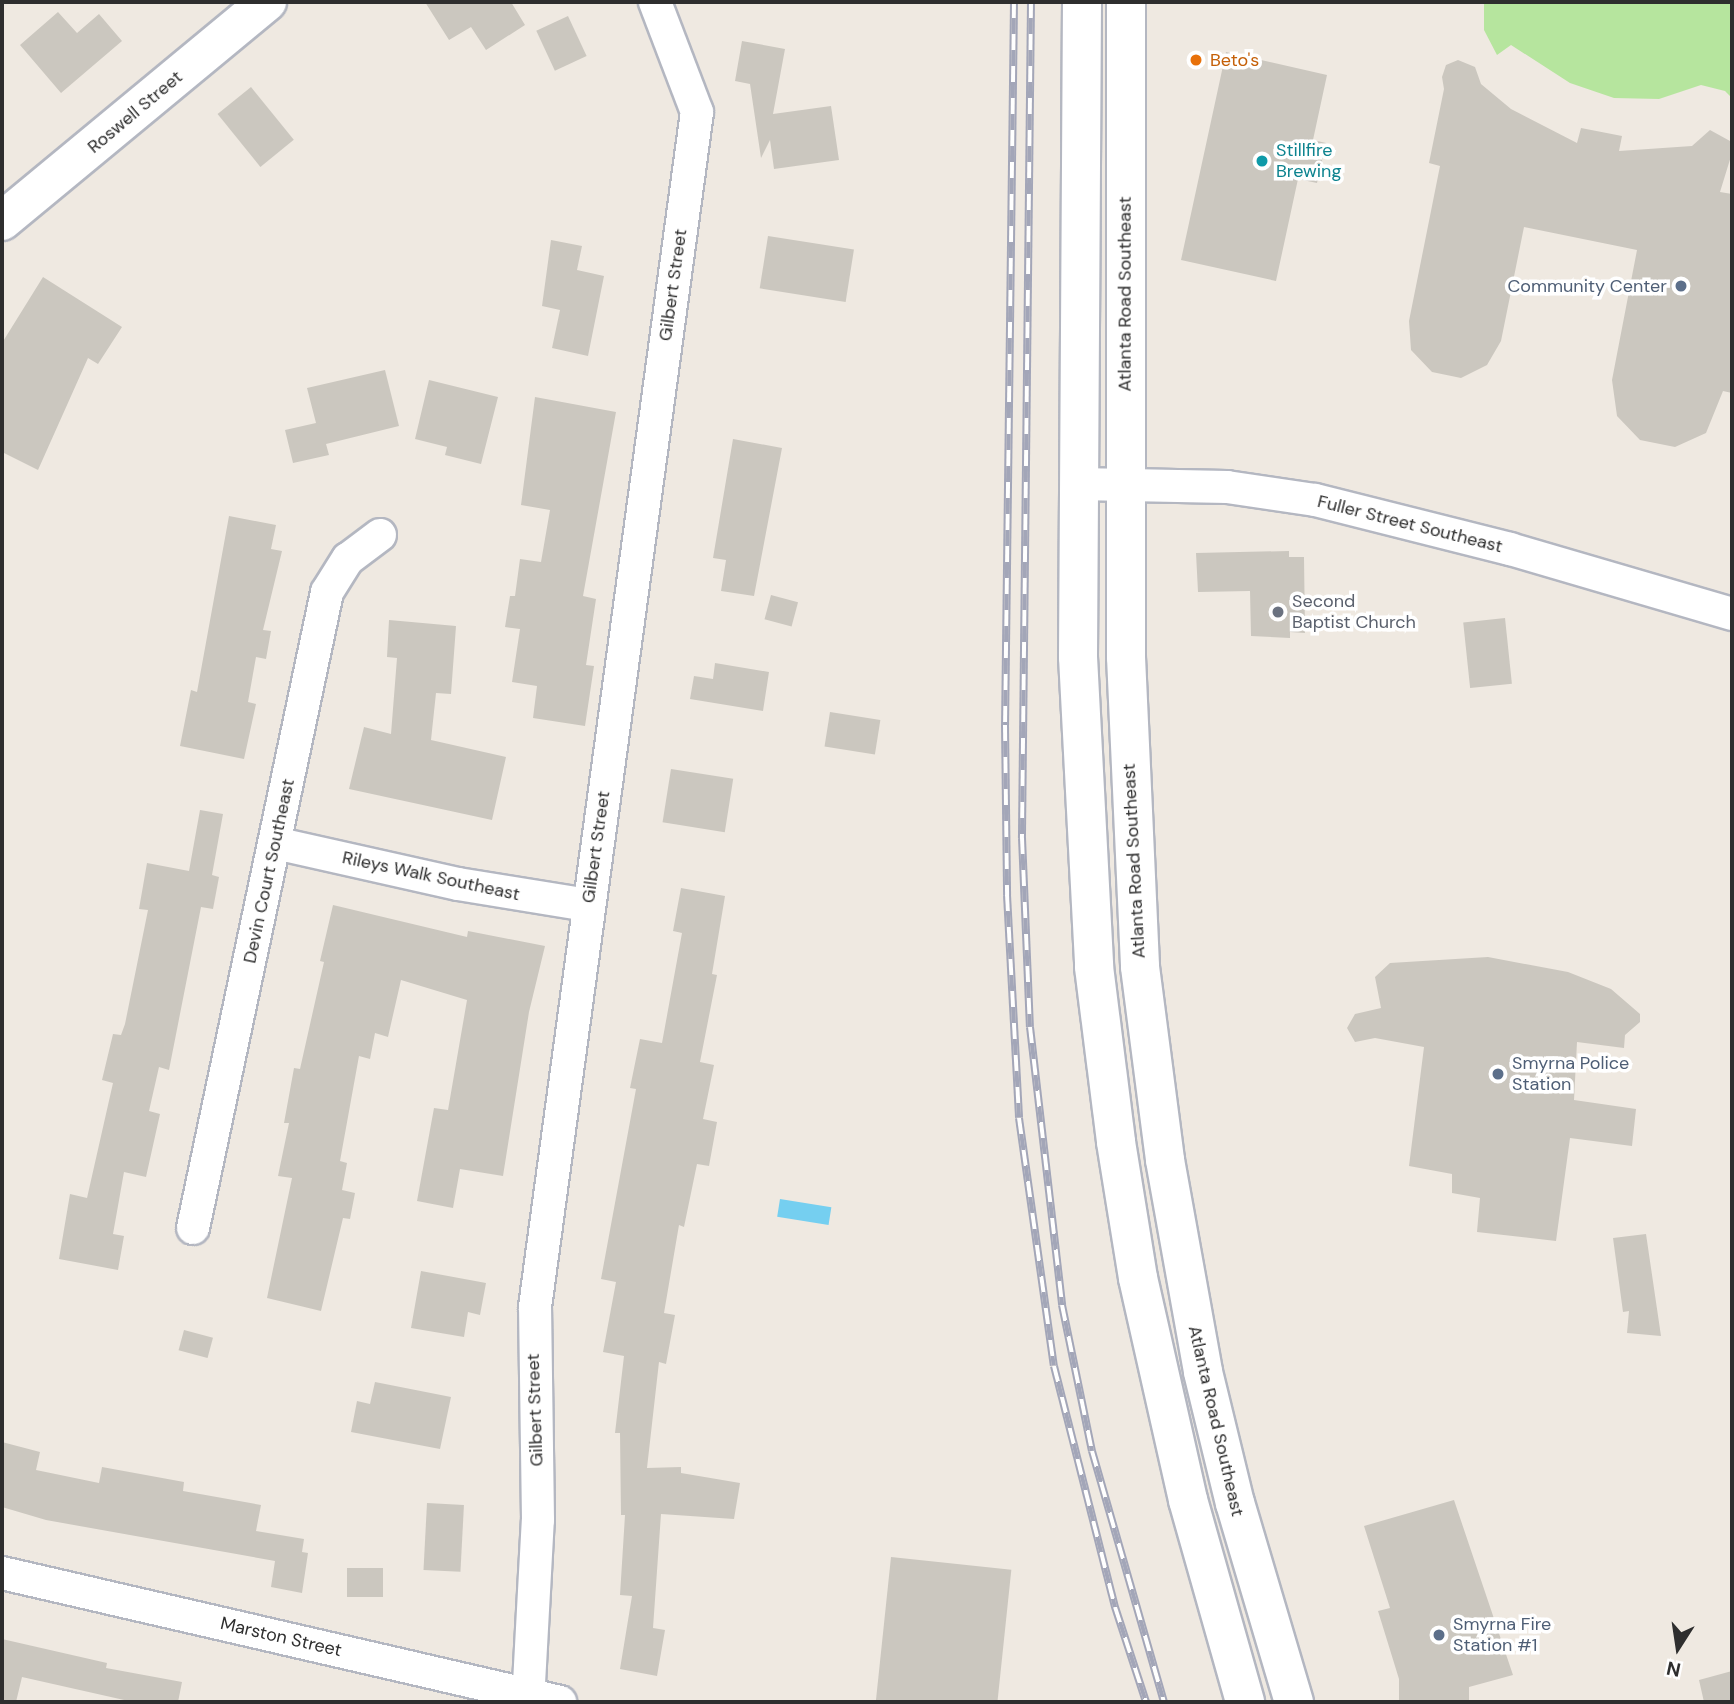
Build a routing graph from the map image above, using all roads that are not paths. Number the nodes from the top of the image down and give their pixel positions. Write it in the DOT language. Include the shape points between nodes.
graph roads {
  1 [pos="267,2"];
  2 [pos="655,2"];
  3 [pos="1082,2"];
  4 [pos="1126,2"];
  5 [pos="2,221"];
  6 [pos="1079,484"];
  7 [pos="1125,484"];
  8 [pos="380,535"];
  9 [pos="1732,614"];
  10 [pos="275,843"];
  11 [pos="588,905"];
  12 [pos="193,1228"];
  13 [pos="2,1573"];
  14 [pos="528,1698"];
  15 [pos="560,1702"];
  16 [pos="1245,1702"];
  17 [pos="1294,1702"];
  1 -- 5 [label="main road, Roswell Street"];
  2 -- 11 [label="street, Gilbert Street" via="697,112"];
  3 -- 6 [label="main road"];
  4 -- 7 [label="main road, Atlanta Road Southeast"];
  6 -- 7 [label="street, Fuller Street Southeast"];
  6 -- 16 [label="main road" via="1081,777 1094,967 1115,1142 1165,1401"];
  7 -- 9 [label="street, Fuller Street Southeast" via="1227,487 1315,500 1510,549"];
  7 -- 17 [label="main road, Atlanta Road Southeast" via="1129,778 1139,954 1165,1160 1212,1411"];
  8 -- 10 [label="street, Devin Court Southeast" via="348,559 327,592"];
  10 -- 11 [label="street, Rileys Walk Southeast" via="458,884"];
  10 -- 12 [label="street, Devin Court Southeast"];
  11 -- 14 [label="street, Gilbert Street" via="535,1307 538,1520"];
  13 -- 14 [label="street, Marston Street"];
  14 -- 15 [label="street, Marston Street"];
}
